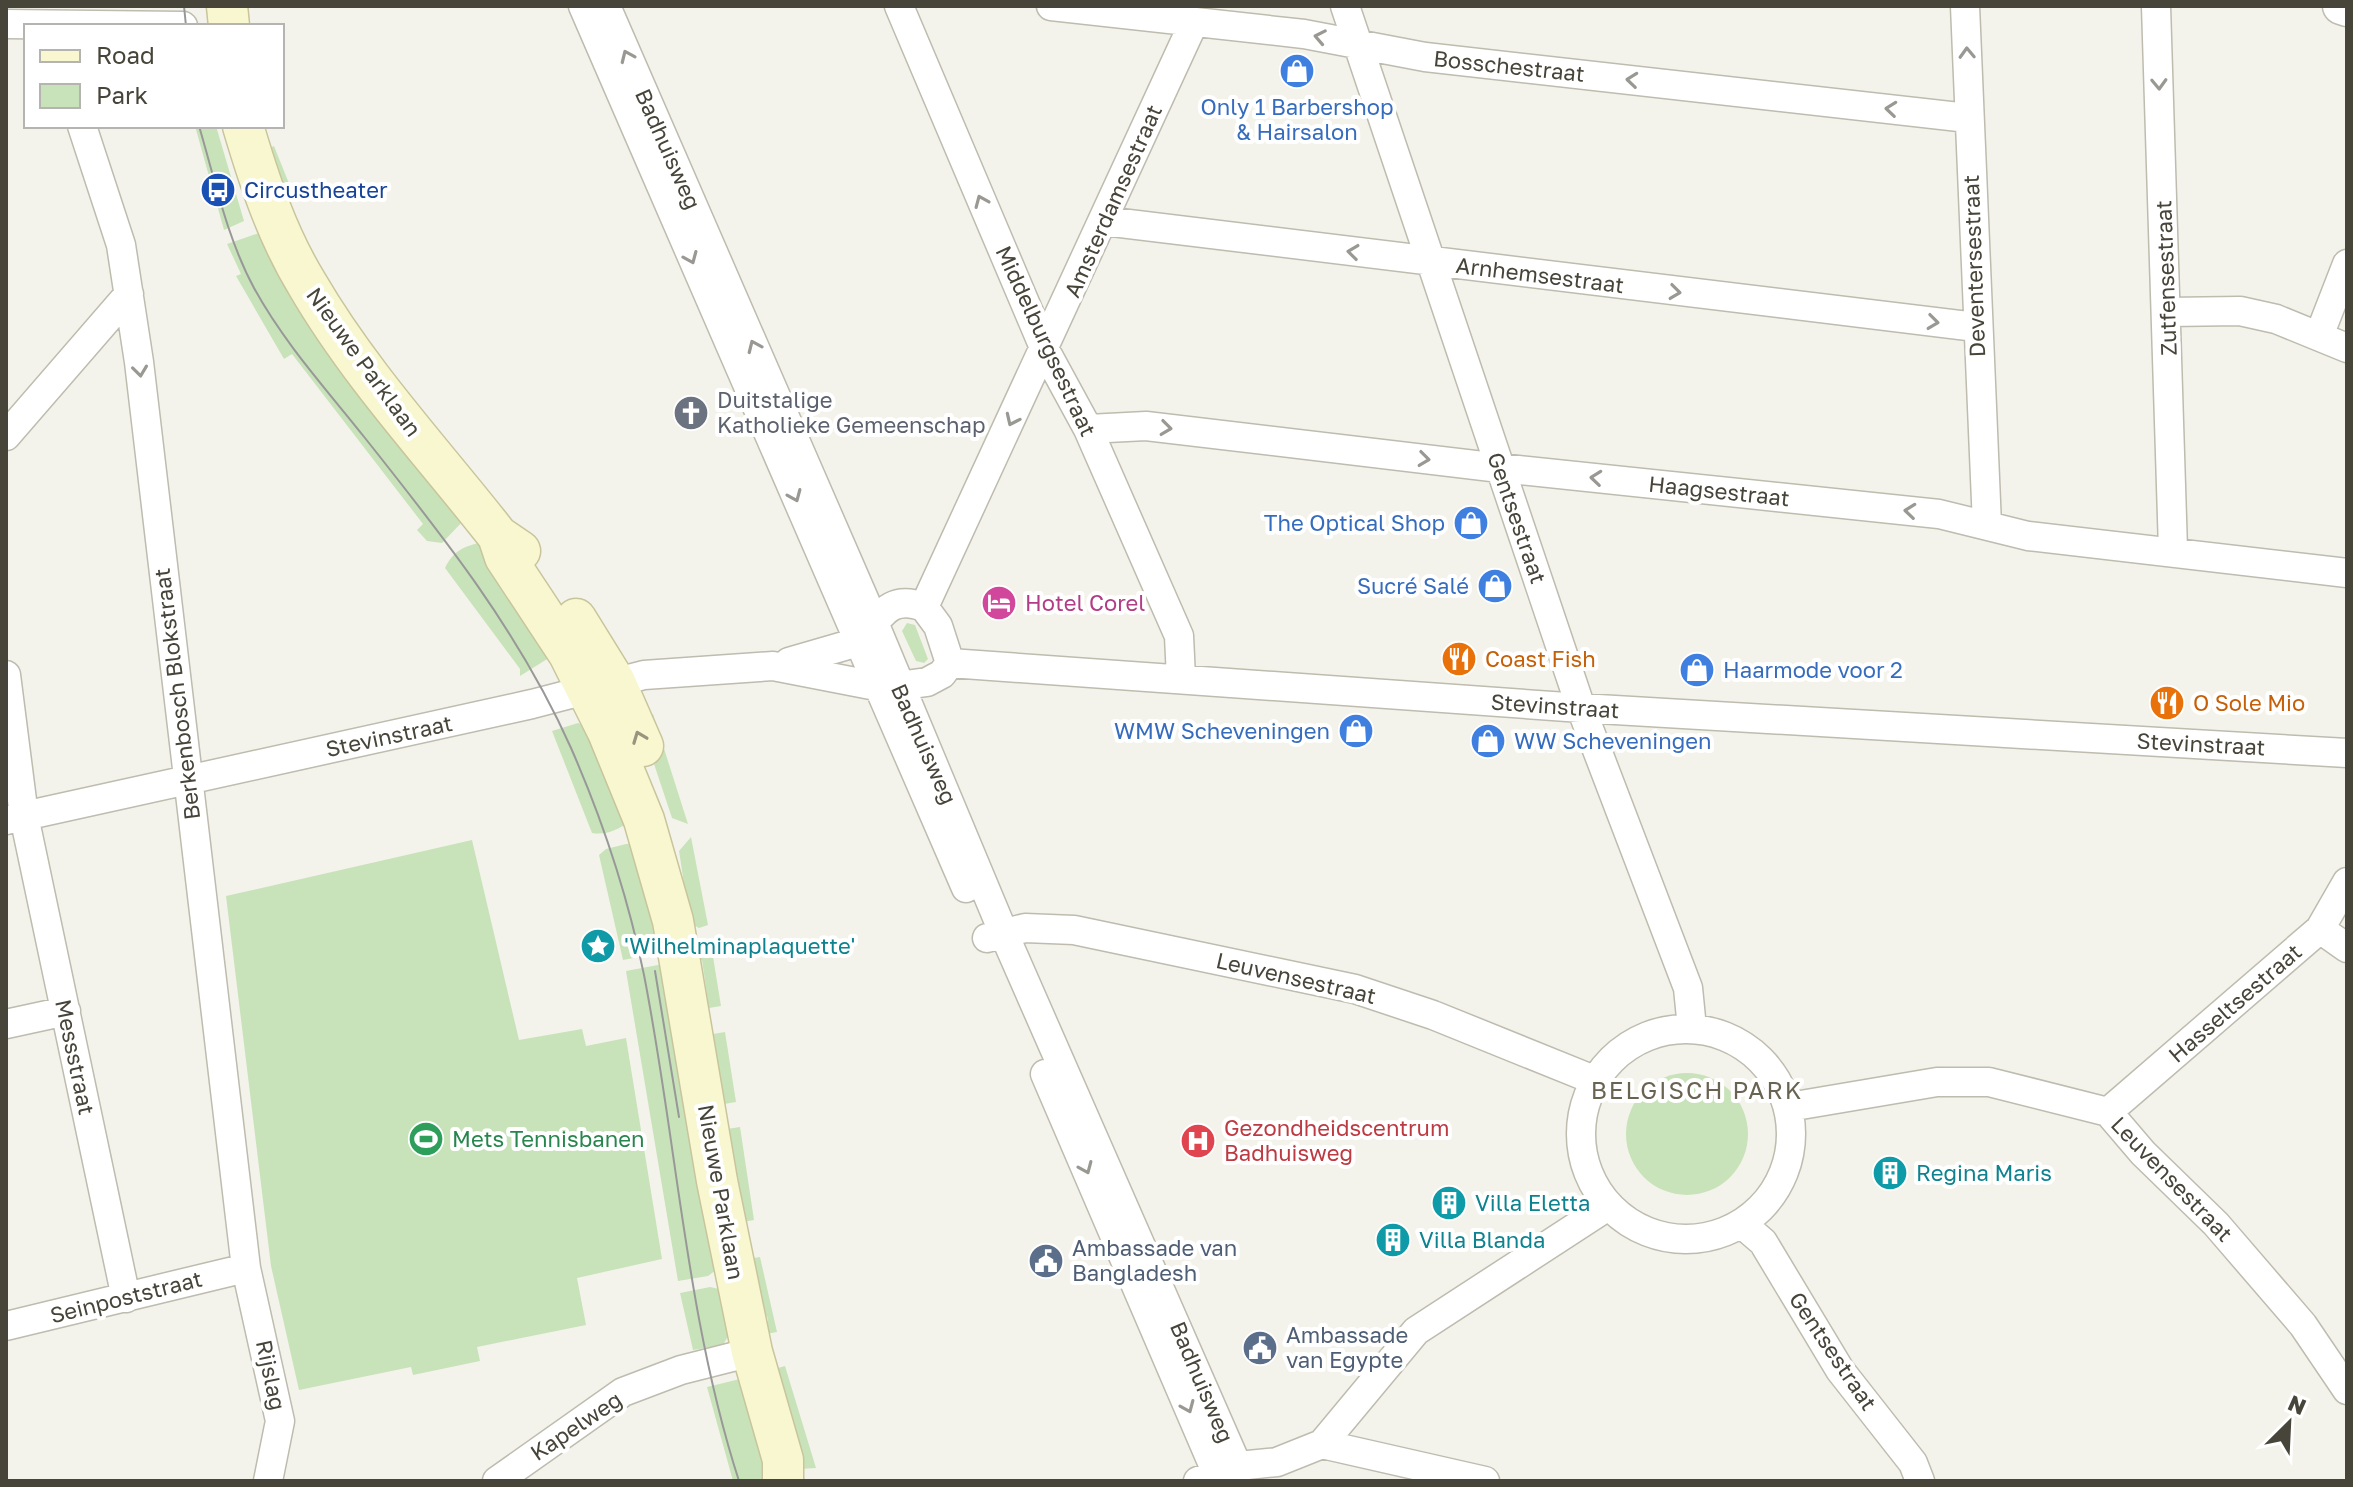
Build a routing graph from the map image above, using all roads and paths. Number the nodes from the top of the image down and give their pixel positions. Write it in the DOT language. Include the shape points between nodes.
graph roads {
  1 [pos="583,6"];
  2 [pos="606,6"];
  3 [pos="899,6"];
  4 [pos="1051,6"];
  5 [pos="1345,6"];
  6 [pos="1965,6"];
  7 [pos="2156,6"];
  8 [pos="2341,6"];
  9 [pos="2347,8"];
  10 [pos="1194,22"];
  11 [pos="1358,44"];
  12 [pos="1968,118"];
  13 [pos="83,128"];
  14 [pos="244,128"];
  15 [pos="1104,221"];
  16 [pos="1431,262"];
  17 [pos="2347,264"];
  18 [pos="129,294"];
  19 [pos="2168,312"];
  20 [pos="1976,327"];
  21 [pos="2319,336"];
  22 [pos="2347,348"];
  23 [pos="1045,350"];
  24 [pos="1088,429"];
  25 [pos="6,436"];
  26 [pos="1500,468"];
  27 [pos="1987,525"];
  28 [pos="2173,550"];
  29 [pos="2347,573"];
  30 [pos="924,607"];
  31 [pos="866,632"];
  32 [pos="950,663"];
  33 [pos="773,666"];
  34 [pos="6,675"];
  35 [pos="1181,678"];
  36 [pos="601,686"];
  37 [pos="887,686"];
  38 [pos="1581,708"];
  39 [pos="2347,753"];
  40 [pos="187,781"];
  41 [pos="15,818"];
  42 [pos="2347,882"];
  43 [pos="2320,929"];
  44 [pos="996,936"];
  45 [pos="2347,948"];
  46 [pos="66,1011"];
  47 [pos="6,1024"];
  48 [pos="1692,1028"];
  49 [pos="1594,1080"];
  50 [pos="1789,1107"];
  51 [pos="2108,1112"];
  52 [pos="1608,1206"];
  53 [pos="1742,1224"];
  54 [pos="246,1268"];
  55 [pos="126,1298"];
  56 [pos="6,1326"];
  57 [pos="752,1352"];
  58 [pos="2347,1390"];
  59 [pos="1322,1444"];
  60 [pos="787,1474"];
  61 [pos="1223,1477"];
  62 [pos="268,1481"];
  63 [pos="497,1481"];
  64 [pos="1485,1481"];
  65 [pos="1920,1481"];
  1 -- 31 [label="street, Badhuisweg, one-way"];
  31 -- 2 [label="street, Badhuisweg, one-way"];
  23 -- 3 [label="street, Middelburgsestraat, one-way"];
  4 -- 10 [label="street, Bosschestraat"];
  5 -- 11 [label="street, Gentsestraat"];
  12 -- 6 [label="street, Deventersestraat, one-way"];
  7 -- 19 [label="street, Zutfensestraat, one-way"];
  8 -- 9 [label="street"];
  11 -- 10 [label="street, Bosschestraat, one-way"];
  10 -- 15 [label="street, Amsterdamsestraat"];
  12 -- 11 [label="street, Bosschestraat, one-way" via="1425,57"];
  11 -- 16 [label="street, Gentsestraat"];
  12 -- 20 [label="street, Deventersestraat"];
  13 -- 18 [label="street, Berkenbosch Blokstraat" via="121,245"];
  14 -- 36 [label="main road, Nieuwe Parklaan" via="275,219 305,281 381,391 498,536 505,557 559,637"];
  16 -- 15 [label="street, Arnhemsestraat, one-way"];
  15 -- 23 [label="street, Amsterdamsestraat"];
  16 -- 20 [label="street, Arnhemsestraat, one-way"];
  16 -- 26 [label="street, Gentsestraat"];
  17 -- 21 [label="street"];
  18 -- 25 [label="street"];
  18 -- 40 [label="street, Berkenbosch Blokstraat, one-way"];
  19 -- 21 [label="street" via="2240,311"];
  19 -- 28 [label="street, Zutfensestraat"];
  20 -- 27 [label="street, Deventersestraat"];
  21 -- 22 [label="street"];
  23 -- 24 [label="street, Middelburgsestraat"];
  23 -- 30 [label="street, Amsterdamsestraat, one-way"];
  24 -- 26 [label="street, Haagsestraat, one-way" via="1146,426"];
  24 -- 35 [label="street, Middelburgsestraat" via="1179,636"];
  27 -- 26 [label="street, Haagsestraat, one-way" via="1939,514"];
  26 -- 38 [label="street, Gentsestraat"];
  27 -- 28 [label="street, Haagsestraat" via="2028,536"];
  28 -- 29 [label="street, Haagsestraat"];
  30 -- 31 [label="street" via="907,601 889,606"];
  30 -- 32 [label="street" via="938,626"];
  31 -- 33 [label="street, Stevinstraat" via="826,654"];
  31 -- 37 [label="street, Badhuisweg"];
  32 -- 35 [label="street, Stevinstraat"];
  32 -- 37 [label="street, Stevinstraat" via="927,682"];
  33 -- 36 [label="street, Stevinstraat" via="700,668"];
  33 -- 37 [label="street, Stevinstraat"];
  34 -- 41 [label="street, Messstraat"];
  35 -- 38 [label="street, Stevinstraat"];
  36 -- 40 [label="street, Stevinstraat"];
  36 -- 57 [label="main road, Nieuwe Parklaan" via="608,732 644,820 673,921"];
  37 -- 44 [label="street, Badhuisweg"];
  38 -- 39 [label="street, Stevinstraat"];
  38 -- 48 [label="street, Gentsestraat" via="1688,988"];
  40 -- 41 [label="street, Stevinstraat"];
  40 -- 54 [label="street, Berkenbosch Blokstraat"];
  41 -- 46 [label="street, Messstraat"];
  42 -- 43 [label="street, Hasseltsestraat"];
  43 -- 45 [label="street"];
  43 -- 51 [label="street, Hasseltsestraat"];
  44 -- 49 [label="street, Leuvensestraat" via="1046,927 1074,930 1355,989"];
  44 -- 61 [label="street, Badhuisweg"];
  46 -- 47 [label="street"];
  46 -- 55 [label="street, Messstraat"];
  48 -- 49 [label="street" via="1656,1032 1616,1054"];
  48 -- 50 [label="street" via="1731,1037 1756,1053 1776,1077"];
  49 -- 52 [label="street" via="1582,1113 1580,1146 1590,1179"];
  50 -- 51 [label="street, Leuvensestraat" via="1937,1082 1989,1082"];
  50 -- 53 [label="street" via="1792,1143 1786,1171 1766,1204"];
  51 -- 58 [label="street, Leuvensestraat" via="2245,1257 2303,1325"];
  52 -- 53 [label="street" via="1638,1228 1682,1240 1713,1237"];
  52 -- 59 [label="street" via="1416,1331"];
  53 -- 65 [label="street, Gentsestraat" via="1763,1242 1840,1370 1913,1463"];
  54 -- 55 [label="street, Seinpoststraat"];
  54 -- 62 [label="street, Rijslag" via="280,1421"];
  55 -- 56 [label="street, Seinpoststraat"];
  57 -- 60 [label="main road, Nieuwe Parklaan"];
  57 -- 63 [label="street, Kapelweg" via="623,1392"];
  59 -- 61 [label="street"];
  59 -- 64 [label="street"];
}
